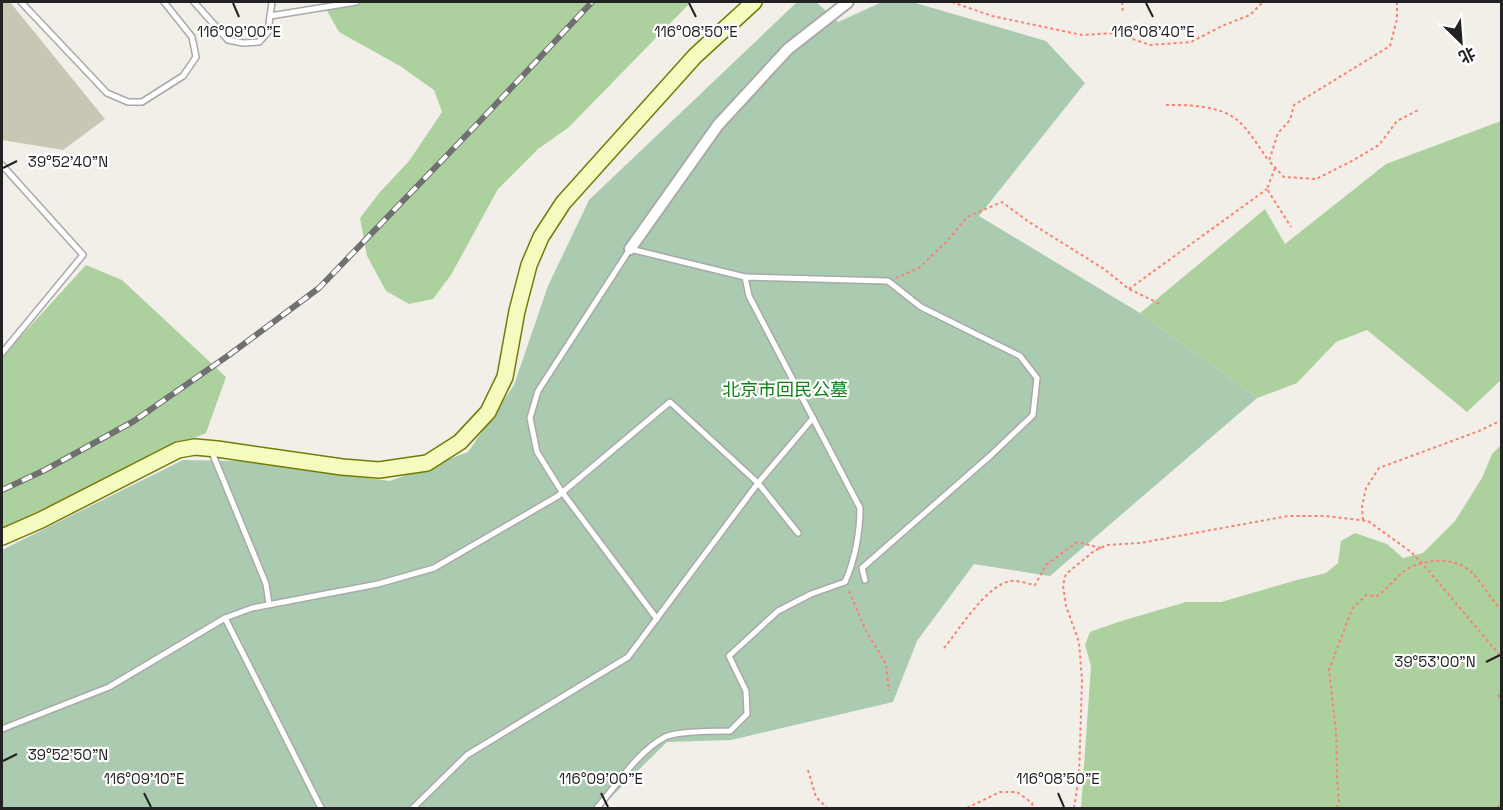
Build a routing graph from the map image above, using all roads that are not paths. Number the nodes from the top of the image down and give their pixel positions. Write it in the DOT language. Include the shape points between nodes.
graph roads {
  1 [pos="21,2"];
  2 [pos="164,2"];
  3 [pos="194,2"];
  4 [pos="272,2"];
  5 [pos="356,2"];
  6 [pos="754,2"];
  7 [pos="848,2"];
  8 [pos="270,16"];
  9 [pos="2,165"];
  10 [pos="630,249"];
  11 [pos="745,277"];
  12 [pos="2,353"];
  13 [pos="813,418"];
  14 [pos="210,448"];
  15 [pos="758,483"];
  16 [pos="562,492"];
  17 [pos="798,533"];
  18 [pos="2,537"];
  19 [pos="865,580"];
  20 [pos="269,604"];
  21 [pos="225,618"];
  22 [pos="657,619"];
  23 [pos="2,729"];
  24 [pos="321,808"];
  25 [pos="413,808"];
  26 [pos="597,808"];
  1 -- 2 [label="lane" via="107,93 128,102 142,102 183,76 196,57 192,37"];
  3 -- 8 [label="lane" via="228,40 243,43 259,42 268,32"];
  4 -- 8 [label="lane"];
  5 -- 8 [label="lane"];
  6 -- 14 [label="street" via="687,65 563,203 541,237 529,266 505,377 488,412 460,442 427,463 379,470"];
  7 -- 10 [label="street" via="788,49 718,125"];
  9 -- 12 [label="lane" via="83,255"];
  10 -- 11 [label="lane"];
  10 -- 16 [label="lane" via="535,400 530,418 537,452"];
  11 -- 13 [label="lane" via="749,296"];
  11 -- 19 [label="lane" via="888,281 921,308 1020,356 1037,378 1033,415 862,568"];
  13 -- 15 [label="lane"];
  13 -- 26 [label="lane" via="860,508 845,582 778,611 729,656 746,691 747,714 730,731 666,736 639,757"];
  14 -- 18 [label="street" via="178,450"];
  14 -- 20 [label="lane" via="266,584"];
  15 -- 16 [label="lane" via="670,402"];
  15 -- 17 [label="lane"];
  15 -- 22 [label="lane"];
  16 -- 20 [label="lane" via="434,568 378,584"];
  16 -- 22 [label="lane"];
  20 -- 21 [label="lane"];
  21 -- 23 [label="lane" via="110,687"];
  21 -- 24 [label="lane"];
  22 -- 25 [label="lane" via="628,657 467,755"];
}
